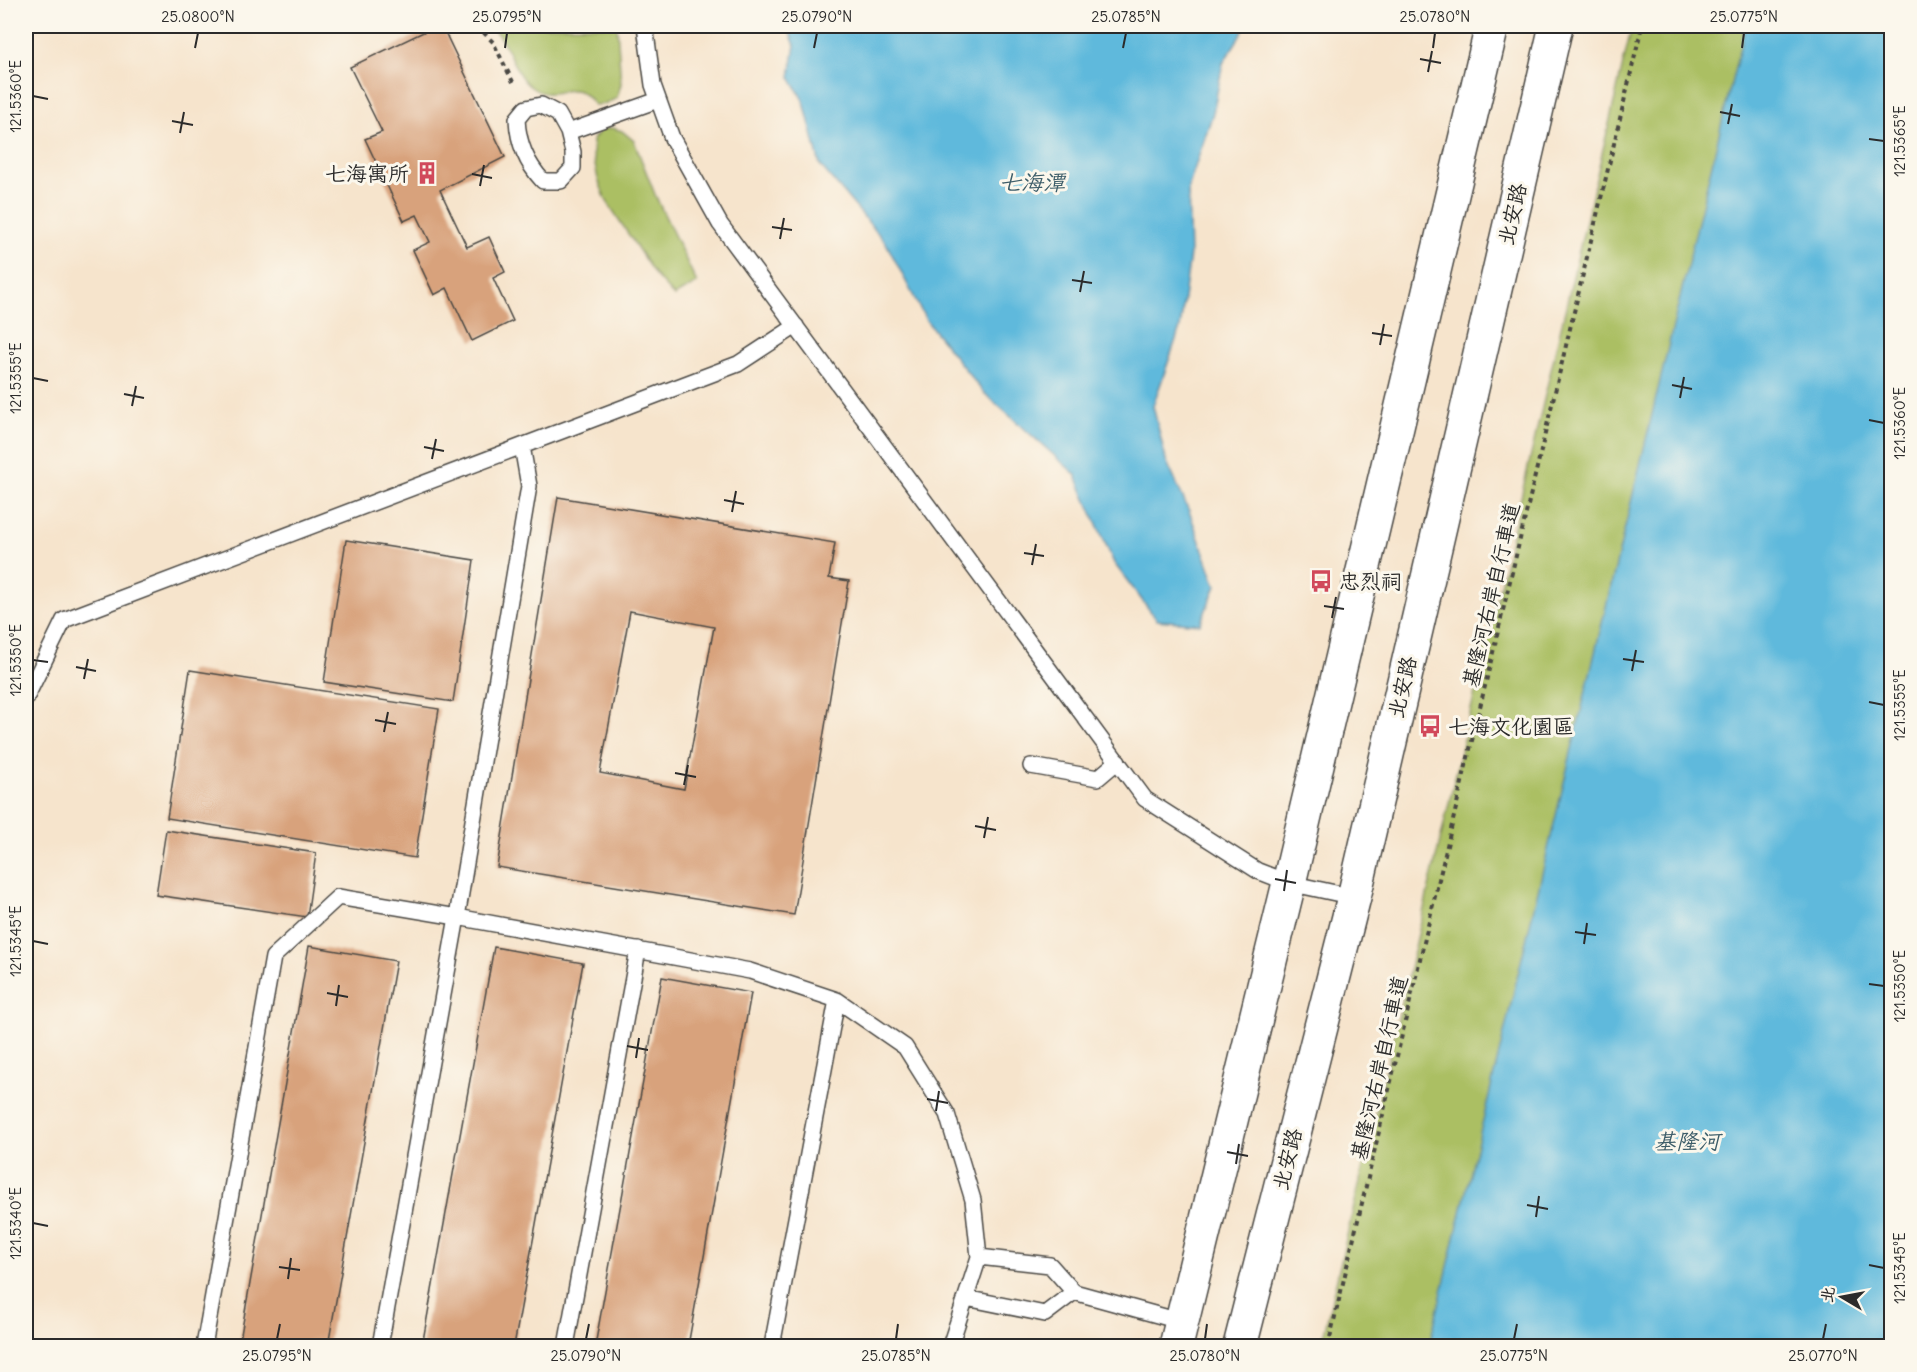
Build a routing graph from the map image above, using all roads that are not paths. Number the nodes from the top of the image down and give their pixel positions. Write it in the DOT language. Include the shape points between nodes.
graph roads {
  1 [pos="645,26"];
  2 [pos="1492,26"];
  3 [pos="1556,26"];
  4 [pos="658,100"];
  5 [pos="568,132"];
  6 [pos="796,326"];
  7 [pos="522,446"];
  8 [pos="26,698"];
  9 [pos="1118,761"];
  10 [pos="1031,766"];
  11 [pos="1289,883"];
  12 [pos="1354,897"];
  13 [pos="457,917"];
  14 [pos="638,950"];
  15 [pos="837,1000"];
  16 [pos="979,1257"];
  17 [pos="1074,1292"];
  18 [pos="966,1298"];
  19 [pos="1180,1334"];
  20 [pos="204,1347"];
  21 [pos="381,1347"];
  22 [pos="566,1347"];
  23 [pos="772,1347"];
  24 [pos="950,1347"];
  25 [pos="1240,1347"];
  1 -- 4 [label="lane"];
  2 -- 11 [label="main road"];
  3 -- 12 [label="main road, 北安路"];
  4 -- 5 [label="lane"];
  4 -- 6 [label="lane" via="672,138 720,224"];
  5 -- 5 [label="lane" via="558,114 541,105 526,108 517,119 518,135 531,169 543,181 561,181 573,168"];
  6 -- 7 [label="lane" via="738,364"];
  6 -- 9 [label="lane"];
  7 -- 8 [label="lane" via="64,620"];
  7 -- 13 [label="lane" via="529,486"];
  9 -- 10 [label="lane" via="1098,778"];
  9 -- 11 [label="lane" via="1145,799 1258,871"];
  11 -- 12 [label="lane"];
  11 -- 19 [label="main road"];
  12 -- 25 [label="main road, 北安路"];
  13 -- 14 [label="lane"];
  13 -- 20 [label="lane" via="338,897 273,957"];
  13 -- 21 [label="lane"];
  14 -- 15 [label="lane" via="750,971"];
  14 -- 22 [label="lane"];
  15 -- 16 [label="lane" via="905,1047 947,1114 973,1200"];
  15 -- 23 [label="lane"];
  16 -- 17 [label="lane" via="1050,1264"];
  16 -- 18 [label="lane"];
  17 -- 18 [label="lane" via="1045,1314"];
  17 -- 19 [label="lane"];
  18 -- 24 [label="lane"];
}
